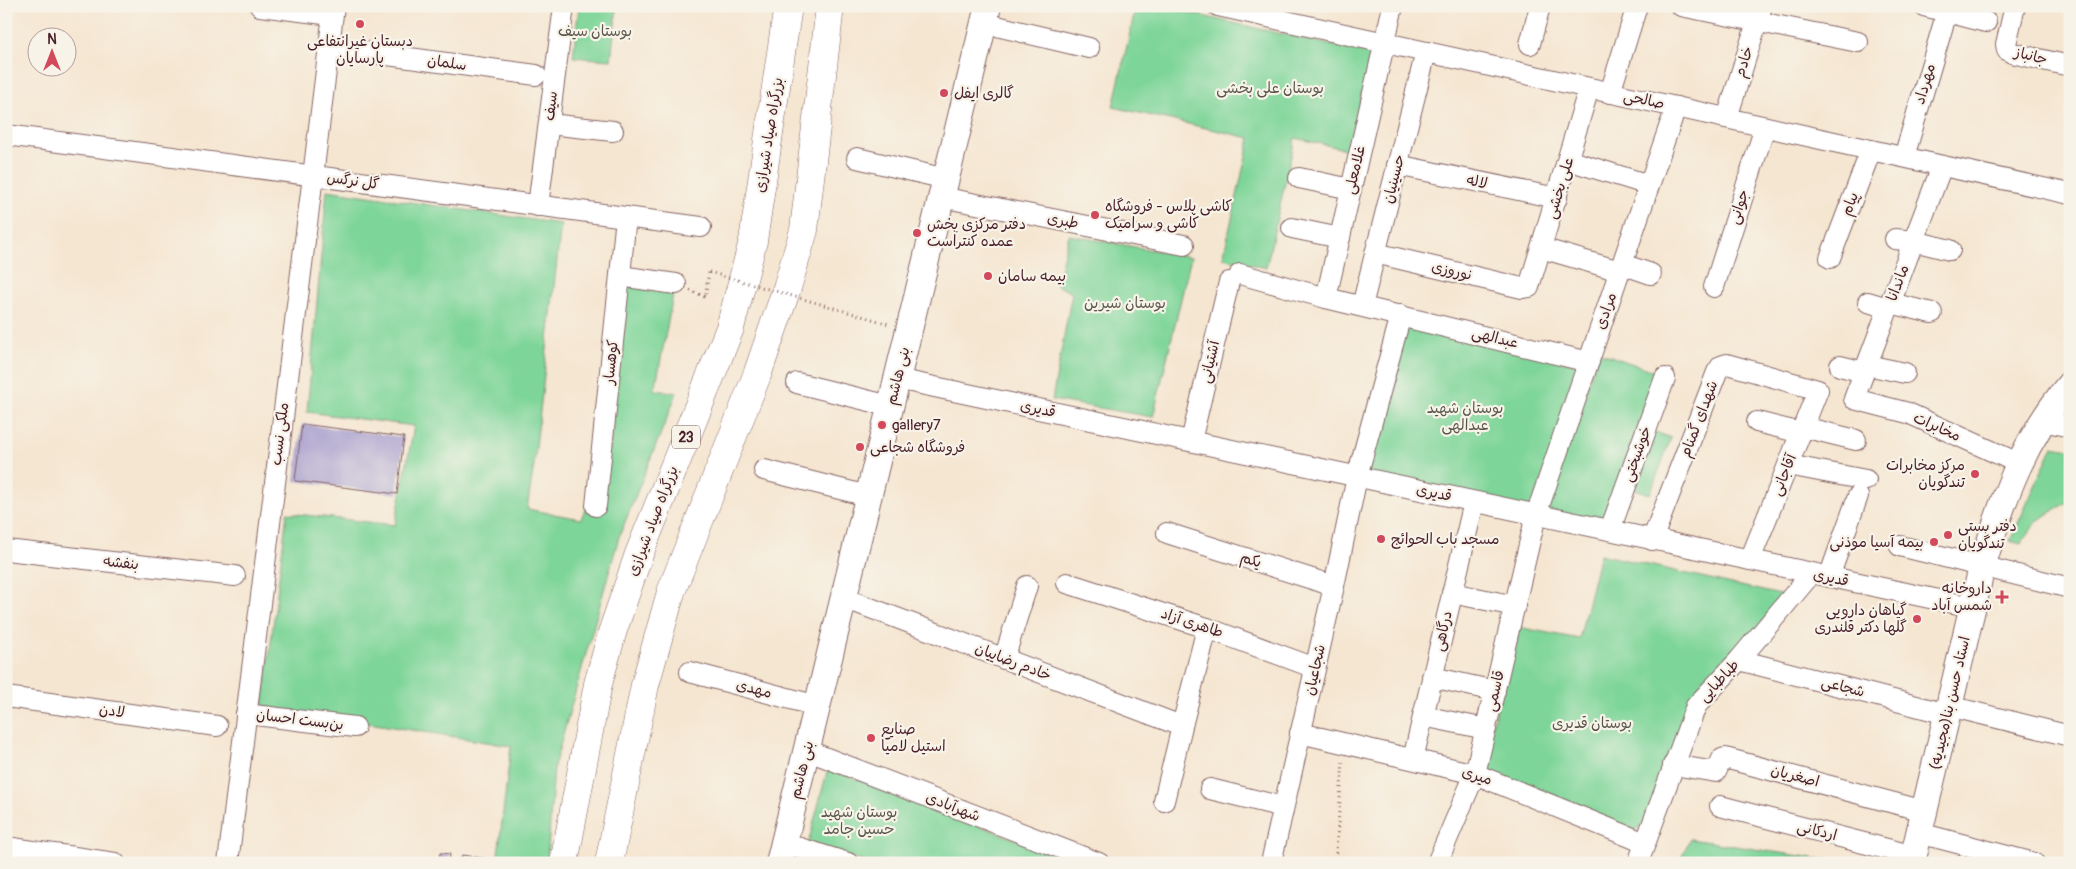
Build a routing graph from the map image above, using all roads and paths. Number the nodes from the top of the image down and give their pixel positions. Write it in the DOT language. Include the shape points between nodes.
graph roads {
  1 [pos="260,6"];
  2 [pos="564,6"];
  3 [pos="788,6"];
  4 [pos="830,6"];
  5 [pos="1218,6"];
  6 [pos="1393,6"];
  7 [pos="1540,6"];
  8 [pos="1637,6"];
  9 [pos="1681,6"];
  10 [pos="1924,6"];
  11 [pos="2016,6"];
  12 [pos="333,11"];
  13 [pos="1946,12"];
  14 [pos="1760,14"];
  15 [pos="986,15"];
  16 [pos="1986,22"];
  17 [pos="1858,42"];
  18 [pos="1384,43"];
  19 [pos="1530,44"];
  20 [pos="328,47"];
  21 [pos="1089,48"];
  22 [pos="1426,52"];
  23 [pos="2070,66"];
  24 [pos="536,75"];
  25 [pos="1590,88"];
  26 [pos="1610,93"];
  27 [pos="1676,107"];
  28 [pos="1727,118"];
  29 [pos="549,124"];
  30 [pos="1765,127"];
  31 [pos="613,131"];
  32 [pos="6,135"];
  33 [pos="1871,150"];
  34 [pos="1904,157"];
  35 [pos="857,158"];
  36 [pos="1568,160"];
  37 [pos="1397,165"];
  38 [pos="1942,166"];
  39 [pos="311,176"];
  40 [pos="1299,178"];
  41 [pos="1649,185"];
  42 [pos="943,188"];
  43 [pos="1351,189"];
  44 [pos="2070,194"];
  45 [pos="1557,198"];
  46 [pos="538,206"];
  47 [pos="626,217"];
  48 [pos="701,227"];
  49 [pos="1292,228"];
  50 [pos="1340,238"];
  51 [pos="1904,240"];
  52 [pos="1184,245"];
  53 [pos="1542,248"];
  54 [pos="1950,250"];
  55 [pos="1375,253"];
  56 [pos="1830,258"];
  57 [pos="1621,268"];
  58 [pos="1651,274"];
  59 [pos="620,276"];
  60 [pos="1234,278"];
  61 [pos="676,284"];
  62 [pos="1529,287"];
  63 [pos="1714,287"];
  64 [pos="705,297"];
  65 [pos="1326,298"];
  66 [pos="1868,302"];
  67 [pos="1362,306"];
  68 [pos="1889,306"];
  69 [pos="1932,312"];
  70 [pos="1401,315"];
  71 [pos="909,330"];
  72 [pos="1588,362"];
  73 [pos="1840,366"];
  74 [pos="1866,368"];
  75 [pos="1905,373"];
  76 [pos="1665,378"];
  77 [pos="897,379"];
  78 [pos="797,383"];
  79 [pos="2070,384"];
  80 [pos="1818,390"];
  81 [pos="1854,399"];
  82 [pos="890,406"];
  83 [pos="2044,420"];
  84 [pos="1757,422"];
  85 [pos="2070,427"];
  86 [pos="1802,430"];
  87 [pos="1856,440"];
  88 [pos="1191,442"];
  89 [pos="2018,463"];
  90 [pos="1788,465"];
  91 [pos="764,470"];
  92 [pos="1357,477"];
  93 [pos="868,496"];
  94 [pos="1474,502"];
  95 [pos="596,506"];
  96 [pos="1536,515"];
  97 [pos="1610,530"];
  98 [pos="1167,533"];
  99 [pos="1652,540"];
  100 [pos="1900,546"];
  101 [pos="6,550"];
  102 [pos="1750,560"];
  103 [pos="1982,567"];
  104 [pos="1820,575"];
  105 [pos="235,576"];
  106 [pos="1067,583"];
  107 [pos="1027,586"];
  108 [pos="1334,586"];
  109 [pos="2070,588"];
  110 [pos="1452,593"];
  111 [pos="844,598"];
  112 [pos="1515,606"];
  113 [pos="1972,608"];
  114 [pos="1207,628"];
  115 [pos="1004,659"];
  116 [pos="1739,660"];
  117 [pos="1316,668"];
  118 [pos="690,672"];
  119 [pos="1432,677"];
  120 [pos="1495,691"];
  121 [pos="6,697"];
  122 [pos="817,706"];
  123 [pos="1948,710"];
  124 [pos="246,714"];
  125 [pos="1423,716"];
  126 [pos="1183,722"];
  127 [pos="217,726"];
  128 [pos="355,727"];
  129 [pos="1486,729"];
  130 [pos="1300,733"];
  131 [pos="2070,736"];
  132 [pos="1344,743"];
  133 [pos="806,750"];
  134 [pos="1413,759"];
  135 [pos="1673,766"];
  136 [pos="1475,774"];
  137 [pos="1210,790"];
  138 [pos="1164,800"];
  139 [pos="1720,806"];
  140 [pos="1284,807"];
  141 [pos="1917,841"];
  142 [pos="1645,843"];
  143 [pos="6,847"];
  144 [pos="781,853"];
  145 [pos="115,863"];
  146 [pos="228,863"];
  147 [pos="564,863"];
  148 [pos="608,863"];
  149 [pos="848,863"];
  150 [pos="1099,863"];
  151 [pos="1271,863"];
  152 [pos="1335,863"];
  153 [pos="1437,863"];
  154 [pos="1638,863"];
  155 [pos="2034,863"];
  1 -- 12 [label="street"];
  2 -- 29 [label="street, سیف"];
  3 -- 147 [label="highway, بزرگراه صیاد شیرازی / 23" via="753,241 730,328 639,554 613,630 596,693"];
  4 -- 148 [label="highway" via="804,230 757,375 671,592 645,684"];
  5 -- 18 [label="street, صالحی"];
  6 -- 18 [label="street, غلامعلی"];
  7 -- 19 [label="street"];
  8 -- 26 [label="street"];
  9 -- 14 [label="street"];
  10 -- 13 [label="street"];
  11 -- 23 [label="street, جانباز" via="2007,50"];
  12 -- 20 [label="street, ملکی نسب"];
  13 -- 16 [label="street"];
  13 -- 34 [label="street, مهرداد"];
  14 -- 17 [label="street"];
  14 -- 28 [label="street, خادم"];
  15 -- 21 [label="street"];
  15 -- 42 [label="main road, بنی هاشم"];
  18 -- 22 [label="street, صالحی"];
  18 -- 43 [label="street, غلامعلی"];
  20 -- 24 [label="street, سلمان"];
  20 -- 39 [label="street, ملکی نسب"];
  22 -- 25 [label="street, صالحی"];
  22 -- 37 [label="street, حسینیان"];
  25 -- 26 [label="street, صالحی"];
  25 -- 36 [label="street, علی بخشی"];
  26 -- 27 [label="street, صالحی"];
  27 -- 28 [label="street, صالحی"];
  27 -- 41 [label="street, مرادی"];
  28 -- 30 [label="street, صالحی"];
  29 -- 31 [label="street"];
  29 -- 46 [label="street, سیف"];
  30 -- 33 [label="street, صالحی"];
  30 -- 63 [label="street, جوانی"];
  32 -- 39 [label="street, گل نرگس"];
  33 -- 34 [label="street, صالحی"];
  33 -- 56 [label="street, پیام"];
  34 -- 38 [label="street, صالحی"];
  35 -- 42 [label="street, طبری"];
  36 -- 41 [label="street"];
  36 -- 45 [label="street, علی بخشی"];
  37 -- 45 [label="street, لاله"];
  37 -- 55 [label="street, حسینیان"];
  38 -- 44 [label="street, صالحی"];
  38 -- 51 [label="street, ماندانا"];
  39 -- 46 [label="street, گل نرگس"];
  39 -- 124 [label="street, ملکی نسب"];
  40 -- 43 [label="street"];
  41 -- 57 [label="street, مرادی"];
  42 -- 52 [label="street, طبری"];
  42 -- 71 [label="main road, بنی هاشم"];
  43 -- 50 [label="street, غلامعلی"];
  45 -- 53 [label="street, علی بخشی"];
  46 -- 47 [label="street, گل نرگس"];
  47 -- 48 [label="street, گل نرگس"];
  47 -- 59 [label="street, کوهسار"];
  49 -- 50 [label="street"];
  50 -- 65 [label="street, غلامعلی"];
  51 -- 54 [label="street"];
  51 -- 68 [label="street, ماندانا"];
  53 -- 57 [label="street"];
  53 -- 62 [label="street, علی بخشی"];
  55 -- 62 [label="street, نوروزی"];
  55 -- 67 [label="street, حسینیان"];
  57 -- 58 [label="street"];
  57 -- 72 [label="street, مرادی"];
  59 -- 61 [label="street"];
  59 -- 95 [label="street, کوهسار"];
  60 -- 65 [label="street, عبدالهی"];
  60 -- 88 [label="street, آشتیانی"];
  64 -- 71 [label="path, bridge" via="709,272"];
  65 -- 67 [label="street, عبدالهی"];
  66 -- 68 [label="street"];
  67 -- 70 [label="street, عبدالهی"];
  68 -- 69 [label="street"];
  68 -- 74 [label="street, ماندانا"];
  70 -- 72 [label="street, عبدالهی"];
  70 -- 92 [label="street"];
  71 -- 77 [label="main road, بنی هاشم"];
  72 -- 96 [label="street, مرادی"];
  73 -- 74 [label="street"];
  74 -- 75 [label="street"];
  74 -- 81 [label="street, ماندانا"];
  76 -- 97 [label="street, خوشبختی"];
  77 -- 82 [label="main road, بنی هاشم"];
  77 -- 88 [label="street, قدیری"];
  78 -- 82 [label="street"];
  79 -- 83 [label="main road, استاد حسن بنا(مجیدیه)"];
  80 -- 86 [label="street, آقاجانی"];
  80 -- 99 [label="street, شهدای گمنام" via="1727,364 1721,366"];
  81 -- 89 [label="street, مخابرات" via="1908,413"];
  82 -- 93 [label="main road, بنی هاشم"];
  83 -- 85 [label="street"];
  83 -- 89 [label="main road, استاد حسن بنا(مجیدیه)"];
  84 -- 86 [label="street"];
  86 -- 87 [label="street"];
  86 -- 90 [label="street, آقاجانی"];
  88 -- 92 [label="street, قدیری"];
  89 -- 103 [label="main road, استاد حسن بنا(مجیدیه)"];
  90 -- 102 [label="street, آقاجانی"];
  90 -- 104 [label="street" via="1862,488"];
  91 -- 93 [label="street"];
  92 -- 94 [label="street, قدیری"];
  92 -- 108 [label="street, شجاعیان"];
  93 -- 111 [label="main road, بنی هاشم"];
  94 -- 96 [label="street, قدیری"];
  94 -- 110 [label="street, درگاهی"];
  96 -- 97 [label="street, قدیری"];
  96 -- 112 [label="street, قاسمی"];
  97 -- 99 [label="street, قدیری"];
  98 -- 108 [label="street, یکم"];
  99 -- 102 [label="street, قدیری"];
  100 -- 103 [label="street"];
  101 -- 105 [label="street, بنفشه"];
  102 -- 104 [label="street, قدیری"];
  103 -- 109 [label="street"];
  103 -- 113 [label="main road, استاد حسن بنا(مجیدیه)"];
  104 -- 113 [label="street, قدیری"];
  104 -- 116 [label="street, طباطبایی"];
  106 -- 114 [label="street, طاهری آزاد"];
  107 -- 115 [label="street"];
  108 -- 117 [label="street, شجاعیان"];
  110 -- 112 [label="street"];
  110 -- 119 [label="street, درگاهی"];
  111 -- 115 [label="street, خادم رضاییان"];
  111 -- 122 [label="main road, بنی هاشم"];
  112 -- 120 [label="street, قاسمی"];
  113 -- 123 [label="main road, استاد حسن بنا(مجیدیه)"];
  114 -- 117 [label="street, طاهری آزاد"];
  114 -- 126 [label="street"];
  115 -- 126 [label="street, خادم رضاییان" via="1176,724"];
  116 -- 123 [label="street, شجاعی"];
  116 -- 135 [label="street, طباطبایی" via="1696,706"];
  117 -- 130 [label="street, شجاعیان"];
  118 -- 122 [label="street, مهدی"];
  119 -- 120 [label="street"];
  119 -- 125 [label="street, درگاهی"];
  120 -- 129 [label="street, قاسمی"];
  121 -- 127 [label="street, لادن"];
  122 -- 133 [label="main road, بنی هاشم"];
  123 -- 131 [label="street, شجاعی"];
  123 -- 141 [label="main road, استاد حسن بنا(مجیدیه)"];
  124 -- 128 [label="street, بن‌بست احسان"];
  124 -- 146 [label="street, ملکی نسب"];
  125 -- 129 [label="street"];
  125 -- 134 [label="street, درگاهی"];
  126 -- 138 [label="street"];
  129 -- 136 [label="street, قاسمی"];
  130 -- 132 [label="street, میری"];
  130 -- 140 [label="street, شجاعیان"];
  132 -- 134 [label="street, میری"];
  132 -- 152 [label="path"];
  133 -- 144 [label="main road, بنی هاشم"];
  133 -- 150 [label="street, شهرآبادی"];
  134 -- 136 [label="street, میری"];
  135 -- 141 [label="street, اصغریان" via="1716,772 1725,758"];
  135 -- 142 [label="street, طباطبایی"];
  136 -- 142 [label="street, میری"];
  136 -- 153 [label="street, قاسمی"];
  137 -- 140 [label="street"];
  139 -- 141 [label="street, اردکانی"];
  140 -- 151 [label="street, شجاعیان"];
  141 -- 155 [label="street"];
  142 -- 154 [label="street, طباطبایی"];
  143 -- 145 [label="street"];
  144 -- 149 [label="street"];
}
